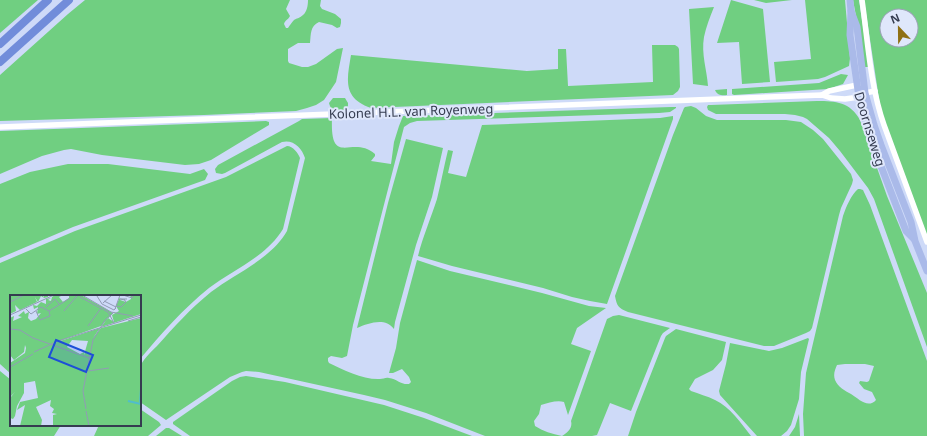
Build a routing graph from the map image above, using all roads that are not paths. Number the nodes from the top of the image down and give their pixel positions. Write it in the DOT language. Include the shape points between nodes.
graph roads {
  1 [pos="48,0"];
  2 [pos="69,0"];
  3 [pos="850,0"];
  4 [pos="862,0"];
  5 [pos="851,11"];
  6 [pos="0,44"];
  7 [pos="0,62"];
  8 [pos="857,84"];
  9 [pos="875,91"];
  10 [pos="822,95"];
  11 [pos="862,95"];
  12 [pos="0,127"];
  13 [pos="927,242"];
  14 [pos="927,270"];
  1 -- 6 [label="highway"];
  2 -- 7 [label="highway"];
  3 -- 5 [label="main road, Doornseweg"];
  4 -- 9 [label="street, Doornseweg"];
  5 -- 8 [label="main road, Doornseweg" via="850,35"];
  5 -- 11 [label="main road, Doornseweg" via="857,27"];
  8 -- 10 [label="street, Kolonel H.L. van Royenweg"];
  8 -- 11 [label="main road, Doornseweg"];
  9 -- 11 [label="street, Doornseweg"];
  9 -- 13 [label="street, Doornseweg" via="884,125"];
  10 -- 11 [label="street, Kolonel H.L. van Royenweg" via="845,99"];
  10 -- 12 [label="street, Kolonel H.L. van Royenweg"];
  11 -- 14 [label="main road, Doornseweg"];
}
